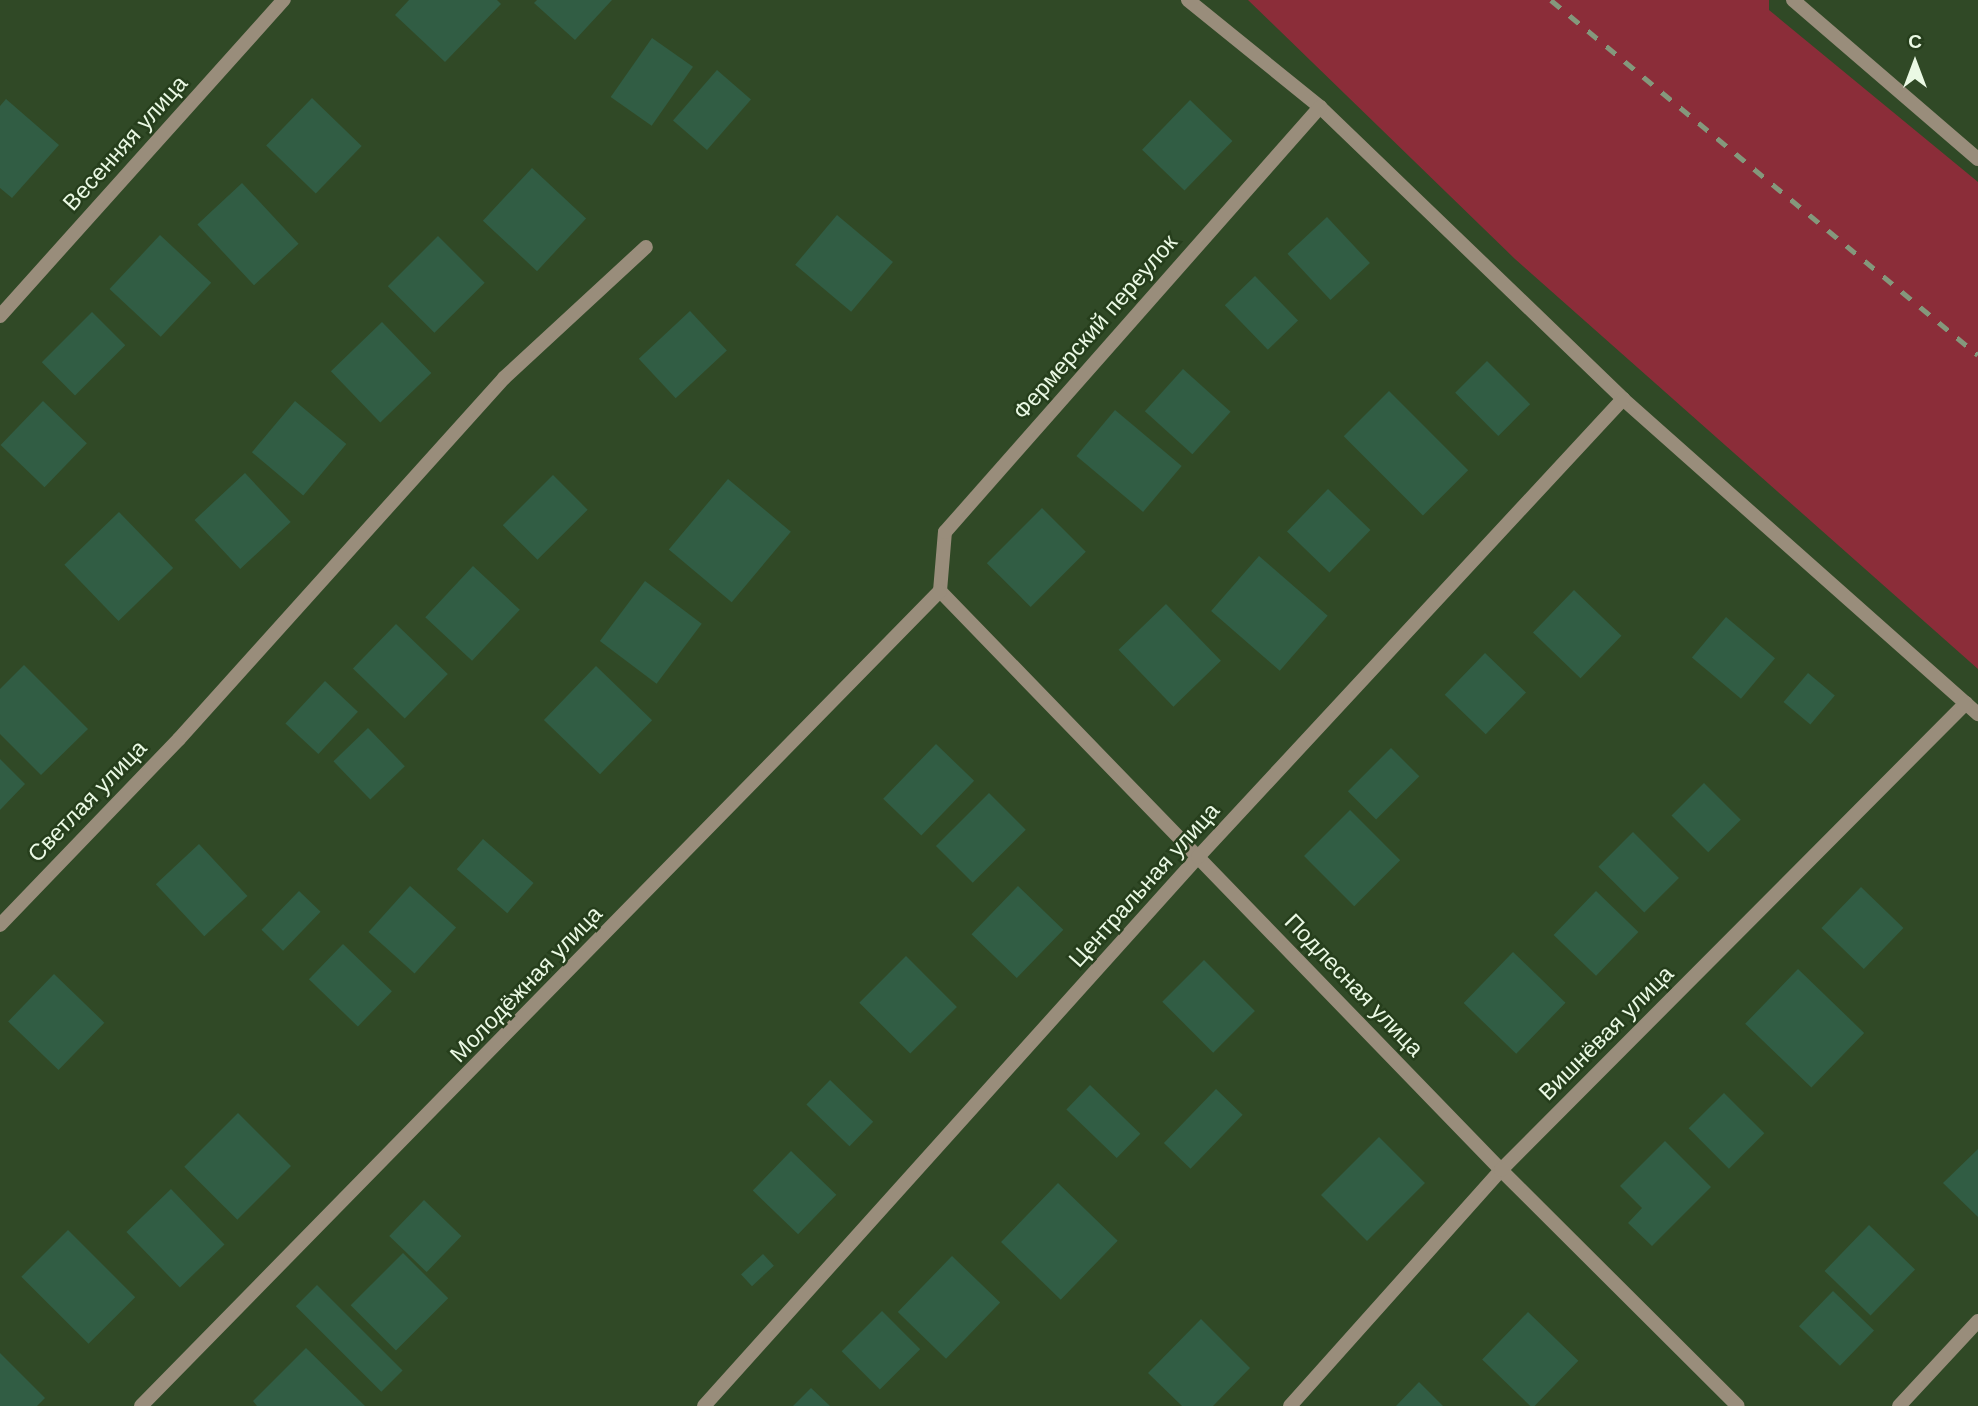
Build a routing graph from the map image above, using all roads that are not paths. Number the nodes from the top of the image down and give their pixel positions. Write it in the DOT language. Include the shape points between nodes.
graph roads {
  1 [pos="284,0"];
  2 [pos="1188,0"];
  3 [pos="1793,0"];
  4 [pos="1320,107"];
  5 [pos="1978,159"];
  6 [pos="646,247"];
  7 [pos="0,316"];
  8 [pos="1623,399"];
  9 [pos="940,591"];
  10 [pos="1966,703"];
  11 [pos="1978,713"];
  12 [pos="1198,858"];
  13 [pos="0,925"];
  14 [pos="1501,1170"];
  15 [pos="1978,1321"];
  16 [pos="141,1406"];
  17 [pos="704,1406"];
  18 [pos="1290,1406"];
  19 [pos="1738,1406"];
  20 [pos="1899,1406"];
  1 -- 7 [label="street, Весенняя улица"];
  2 -- 4 [label="street"];
  3 -- 5 [label="street"];
  4 -- 8 [label="street"];
  4 -- 9 [label="street, Фермерский переулок" via="945,532"];
  6 -- 13 [label="street, Светлая улица" via="504,378 179,739"];
  8 -- 10 [label="street"];
  8 -- 12 [label="street, Центральная улица"];
  9 -- 12 [label="street, Подлесная улица"];
  9 -- 16 [label="street, Молодёжная улица"];
  10 -- 11 [label="street"];
  10 -- 14 [label="street, Вишнёвая улица"];
  12 -- 14 [label="street, Подлесная улица"];
  12 -- 17 [label="street, Центральная улица"];
  14 -- 18 [label="street, Вишнёвая улица"];
  14 -- 19 [label="street, Подлесная улица"];
  15 -- 20 [label="street"];
}
